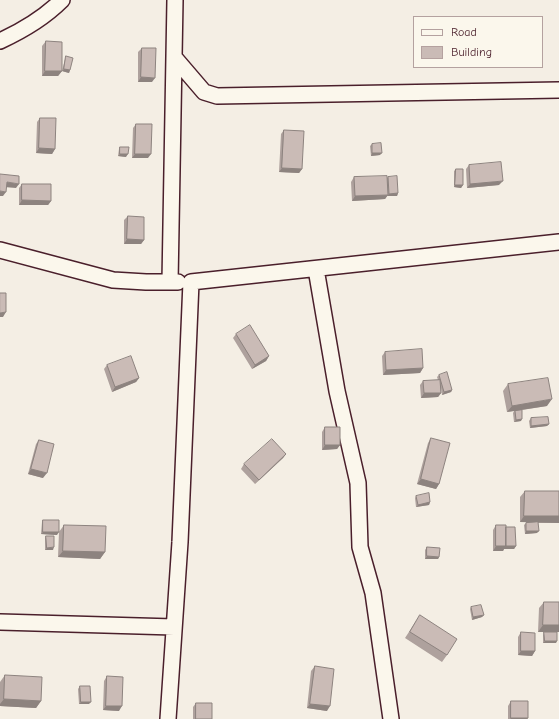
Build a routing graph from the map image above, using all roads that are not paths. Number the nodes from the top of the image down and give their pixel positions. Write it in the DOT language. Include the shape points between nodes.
graph roads {
  1 [pos="62,0"];
  2 [pos="175,0"];
  3 [pos="0,42"];
  4 [pos="174,56"];
  5 [pos="559,90"];
  6 [pos="559,242"];
  7 [pos="0,250"];
  8 [pos="316,269"];
  9 [pos="170,282"];
  10 [pos="191,282"];
  11 [pos="0,622"];
  12 [pos="174,627"];
  13 [pos="168,719"];
  14 [pos="391,719"];
  1 -- 3 [label="street" via="47,15"];
  2 -- 4 [label="street"];
  4 -- 5 [label="street" via="204,92 217,96"];
  4 -- 9 [label="street"];
  6 -- 8 [label="street"];
  7 -- 9 [label="street" via="113,280"];
  8 -- 10 [label="street"];
  8 -- 14 [label="street" via="337,391 358,483 360,547 373,592"];
  9 -- 10 [label="street"];
  10 -- 12 [label="street"];
  11 -- 12 [label="street"];
  12 -- 13 [label="street"];
}
